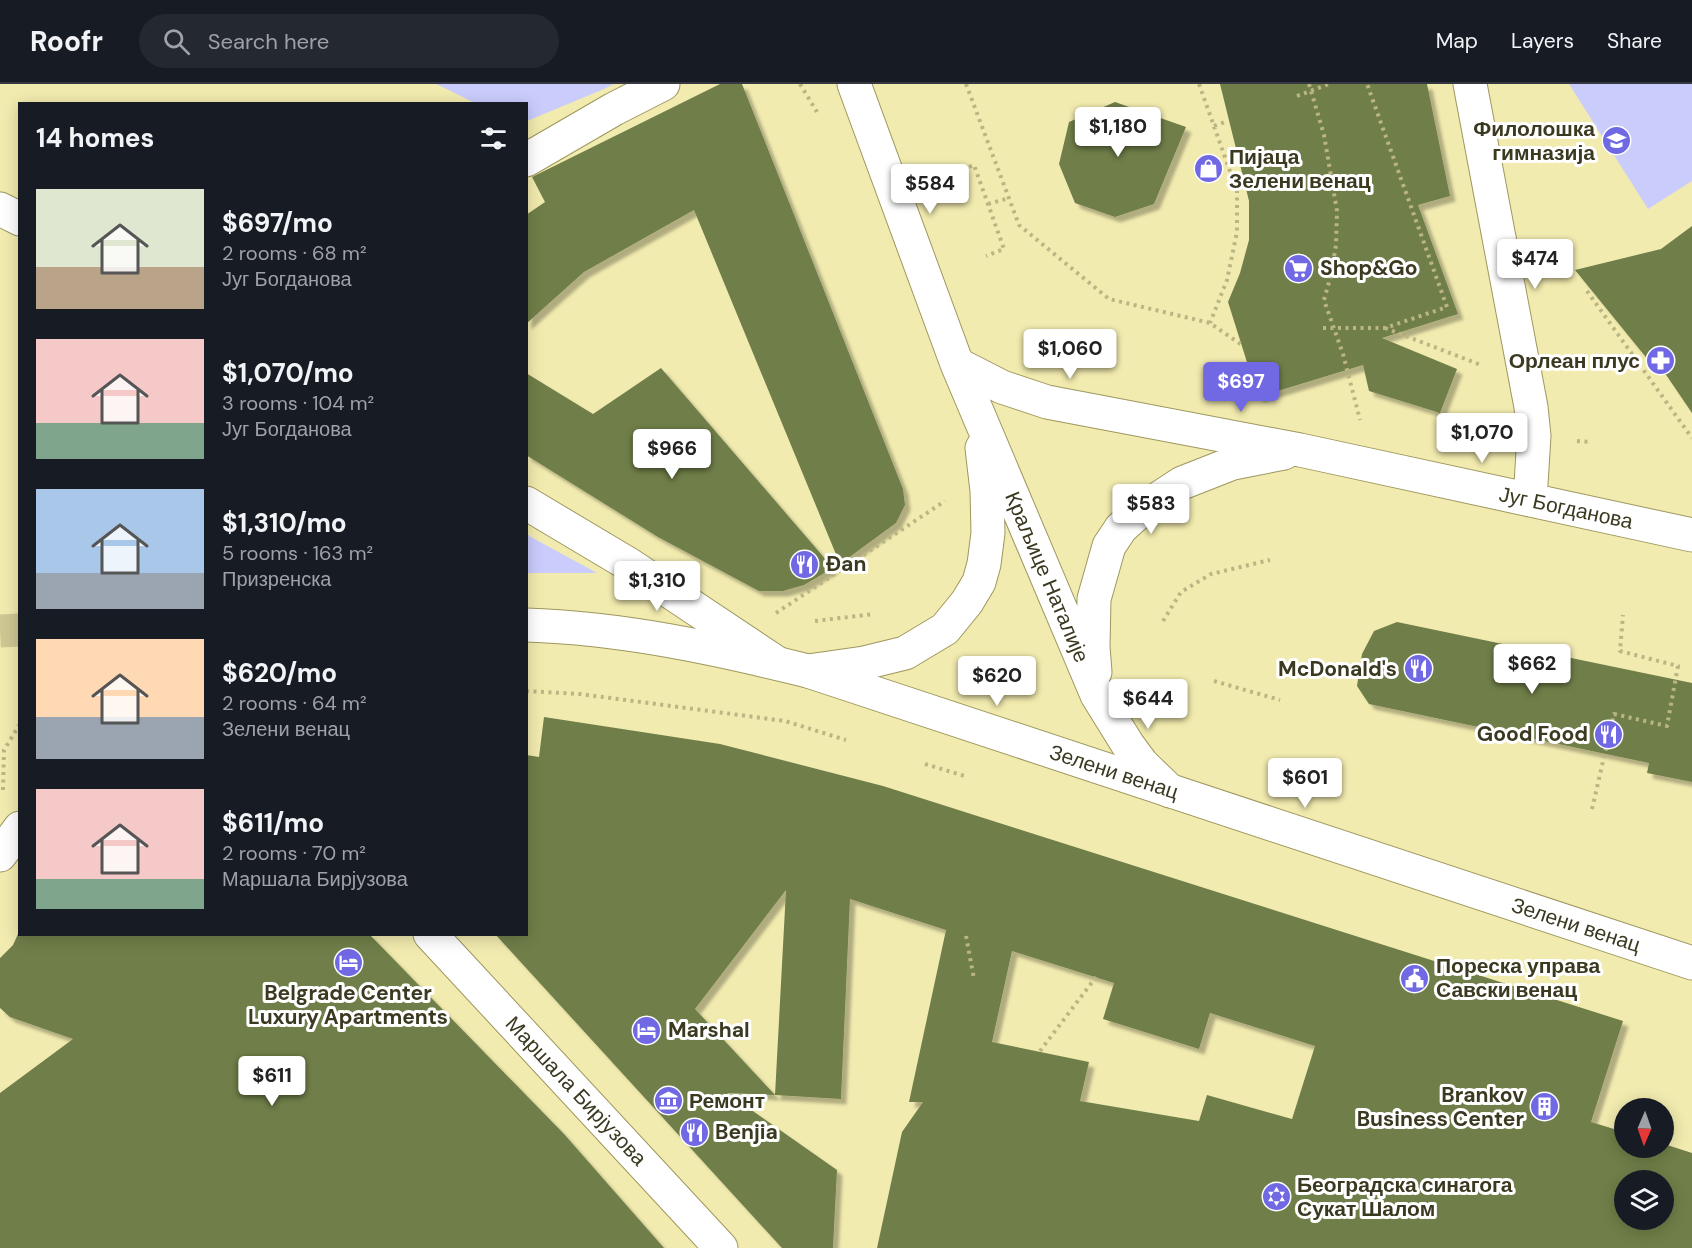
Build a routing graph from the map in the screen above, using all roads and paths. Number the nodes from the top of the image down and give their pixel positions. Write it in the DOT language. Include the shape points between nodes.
graph roads {
  1 [pos="663,84"];
  2 [pos="855,84"];
  3 [pos="966,84"];
  4 [pos="1199,84"];
  5 [pos="1309,84"];
  6 [pos="1329,84"];
  7 [pos="1367,84"];
  8 [pos="1470,84"];
  9 [pos="1312,90"];
  10 [pos="1297,96"];
  11 [pos="1225,122"];
  12 [pos="1214,126"];
  13 [pos="528,159"];
  14 [pos="956,172"];
  15 [pos="1009,198"];
  16 [pos="988,204"];
  17 [pos="0,209"];
  18 [pos="18,218"];
  19 [pos="986,256"];
  20 [pos="1587,291"];
  21 [pos="1210,323"];
  22 [pos="1323,328"];
  23 [pos="1333,328"];
  24 [pos="1385,328"];
  25 [pos="1242,345"];
  26 [pos="957,363"];
  27 [pos="1527,383"];
  28 [pos="979,413"];
  29 [pos="1360,421"];
  30 [pos="1692,438"];
  31 [pos="1300,450"];
  32 [pos="951,497"];
  33 [pos="1530,500"];
  34 [pos="528,505"];
  35 [pos="1692,535"];
  36 [pos="1270,560"];
  37 [pos="879,614"];
  38 [pos="1623,615"];
  39 [pos="770,618"];
  40 [pos="815,621"];
  41 [pos="1163,621"];
  42 [pos="528,625"];
  43 [pos="793,668"];
  44 [pos="1214,681"];
  45 [pos="528,691"];
  46 [pos="1097,695"];
  47 [pos="1280,700"];
  48 [pos="18,727"];
  49 [pos="846,740"];
  50 [pos="3,750"];
  51 [pos="925,764"];
  52 [pos="968,777"];
  53 [pos="1170,791"];
  54 [pos="1592,809"];
  55 [pos="18,831"];
  56 [pos="0,855"];
  57 [pos="432,936"];
  58 [pos="966,936"];
  59 [pos="1692,963"];
  60 [pos="1096,977"];
  61 [pos="974,979"];
  62 [pos="1040,1051"];
  63 [pos="721,1248"];
  1 -- 13 [label="street"];
  2 -- 26 [label="street, Краљице Наталије"];
  3 -- 15 [label="path"];
  4 -- 12 [label="path"];
  5 -- 9 [label="path"];
  6 -- 9 [label="path"];
  7 -- 24 [label="path" via="1447,307"];
  8 -- 27 [label="street"];
  9 -- 10 [label="path"];
  9 -- 23 [label="path" via="1337,211 1336,245 1324,300"];
  11 -- 12 [label="path"];
  12 -- 21 [label="path" via="1237,191 1237,232 1227,280"];
  14 -- 16 [label="path" via="974,165"];
  15 -- 16 [label="path"];
  15 -- 21 [label="path" via="1020,225 1109,299"];
  16 -- 19 [label="path" via="1004,249"];
  17 -- 18 [label="street"];
  20 -- 30 [label="path"];
  21 -- 25 [label="path"];
  22 -- 23 [label="path"];
  23 -- 24 [label="path"];
  23 -- 29 [label="path"];
  24 -- 27 [label="path"];
  26 -- 28 [label="street, Краљице Наталије"];
  26 -- 31 [label="street, Југ Богданова" via="1002,387 1047,402"];
  27 -- 33 [label="street" via="1534,436"];
  28 -- 43 [label="street, Краљице Наталије" via="988,533 979,582 967,602 945,629 904,653 864,663"];
  28 -- 46 [label="street, Краљице Наталије"];
  31 -- 33 [label="street, Југ Богданова"];
  31 -- 46 [label="street, Југ Богданова" via="1233,463 1182,483 1121,528 1109,546 1094,599"];
  32 -- 39 [label="path"];
  33 -- 35 [label="street, Југ Богданова"];
  34 -- 43 [label="street"];
  36 -- 41 [label="path" via="1211,574 1181,592"];
  37 -- 40 [label="path"];
  38 -- 54 [label="path" via="1620,651 1678,666 1667,726 1614,714"];
  42 -- 43 [label="street, Зелени венац" via="652,637"];
  43 -- 53 [label="street, Зелени венац"];
  44 -- 47 [label="path"];
  45 -- 49 [label="path" via="580,694 784,722"];
  46 -- 53 [label="street, Краљице Наталије" via="1128,746"];
  48 -- 50 [label="path"];
  51 -- 52 [label="path"];
  53 -- 59 [label="street, Зелени венац"];
  55 -- 56 [label="street"];
  57 -- 63 [label="street, Маршала Бирјузова"];
  58 -- 61 [label="path"];
  60 -- 62 [label="path"];
}
